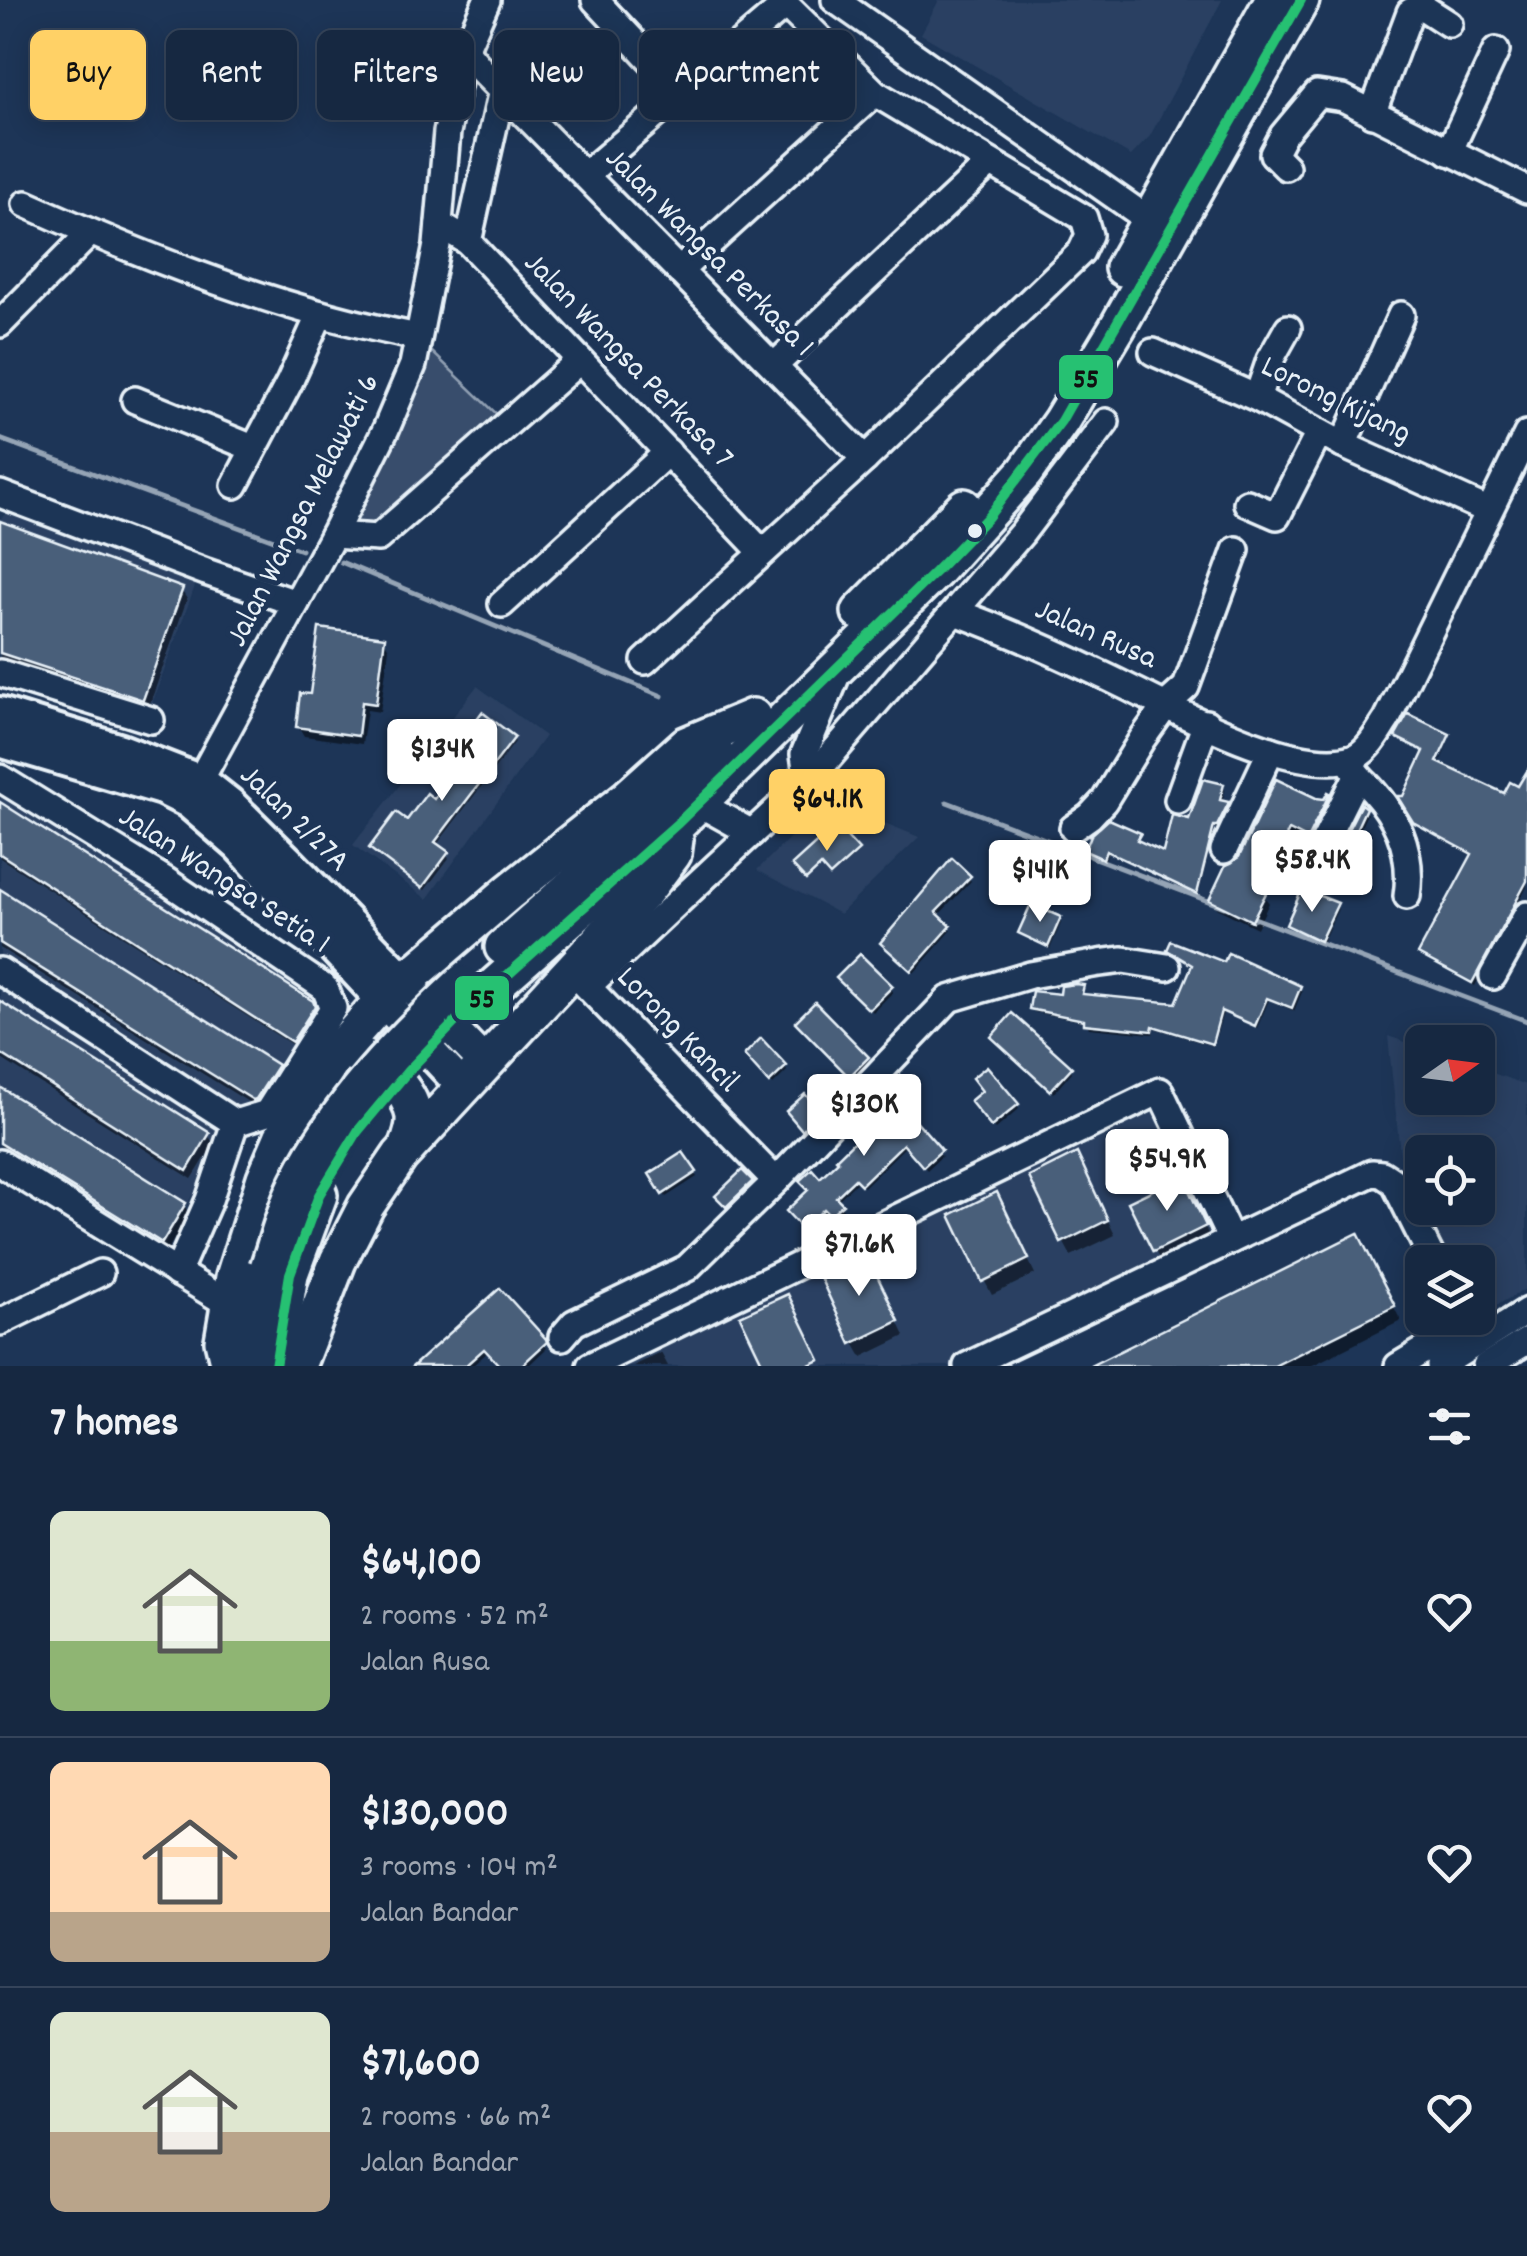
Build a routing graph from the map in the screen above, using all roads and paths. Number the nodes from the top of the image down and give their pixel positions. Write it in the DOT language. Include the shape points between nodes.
graph roads {
  1 [pos="487,0"];
  2 [pos="595,0"];
  3 [pos="835,0"];
  4 [pos="1273,0"];
  5 [pos="1301,0"];
  6 [pos="783,2"];
  7 [pos="1449,24"];
  8 [pos="474,30"];
  9 [pos="751,30"];
  10 [pos="639,47"];
  11 [pos="1496,51"];
  12 [pos="474,60"];
  13 [pos="494,81"];
  14 [pos="875,92"];
  15 [pos="1372,114"];
  16 [pos="450,120"];
  17 [pos="495,120"];
  18 [pos="531,120"];
  19 [pos="647,120"];
  20 [pos="1449,152"];
  21 [pos="990,163"];
  22 [pos="1286,166"];
  23 [pos="585,175"];
  24 [pos="1527,190"];
  25 [pos="26,204"];
  26 [pos="1149,220"];
  27 [pos="439,224"];
  28 [pos="90,232"];
  29 [pos="468,242"];
  30 [pos="680,270"];
  31 [pos="320,314"];
  32 [pos="1401,315"];
  33 [pos="0,324"];
  34 [pos="1288,328"];
  35 [pos="418,337"];
  36 [pos="1154,352"];
  37 [pos="580,360"];
  38 [pos="774,366"];
  39 [pos="1257,398"];
  40 [pos="135,400"];
  41 [pos="1106,422"];
  42 [pos="1319,433"];
  43 [pos="1527,434"];
  44 [pos="1343,445"];
  45 [pos="253,448"];
  46 [pos="668,452"];
  47 [pos="865,459"];
  48 [pos="235,485"];
  49 [pos="4,501"];
  50 [pos="1247,503"];
  51 [pos="1487,510"];
  52 [pos="332,535"];
  53 [pos="1236,550"];
  54 [pos="762,552"];
  55 [pos="296,603"];
  56 [pos="502,604"];
  57 [pos="956,612"];
  58 [pos="645,661"];
  59 [pos="842,662"];
  60 [pos="0,673"];
  61 [pos="1167,704"];
  62 [pos="0,713"];
  63 [pos="752,716"];
  64 [pos="151,720"];
  65 [pos="1206,724"];
  66 [pos="0,741"];
  67 [pos="1271,750"];
  68 [pos="1353,768"];
  69 [pos="813,776"];
  70 [pos="0,778"];
  71 [pos="194,792"];
  72 [pos="1178,800"];
  73 [pos="688,813"];
  74 [pos="1072,828"];
  75 [pos="752,833"];
  76 [pos="1224,850"];
  77 [pos="1308,874"];
  78 [pos="1407,896"];
  79 [pos="1527,915"];
  80 [pos="1167,966"];
  81 [pos="0,972"];
  82 [pos="1493,976"];
  83 [pos="579,978"];
  84 [pos="394,991"];
  85 [pos="469,993"];
  86 [pos="337,1052"];
  87 [pos="473,1074"];
  88 [pos="235,1123"];
  89 [pos="407,1148"];
  90 [pos="0,1163"];
  91 [pos="776,1181"];
  92 [pos="1231,1240"];
  93 [pos="1426,1245"];
  94 [pos="100,1273"];
  95 [pos="177,1273"];
  96 [pos="230,1306"];
  97 [pos="1527,1311"];
  98 [pos="0,1322"];
  99 [pos="562,1337"];
  100 [pos="1527,1341"];
  101 [pos="1475,1344"];
  102 [pos="229,1366"];
  103 [pos="251,1366"];
  104 [pos="275,1366"];
  105 [pos="297,1366"];
  106 [pos="590,1366"];
  107 [pos="966,1366"];
  108 [pos="1398,1366"];
  109 [pos="1440,1366"];
  1 -- 8 [label="street, Jalan Wangsa Melawati 6"];
  2 -- 10 [label="street"];
  3 -- 26 [label="street"];
  4 -- 26 [label="highway"];
  5 -- 59 [label="highway" via="1061,421 988,517"];
  6 -- 9 [label="street"];
  6 -- 14 [label="street"];
  7 -- 15 [label="street" via="1421,6 1410,12"];
  11 -- 20 [label="street"];
  12 -- 13 [label="street, Jalan Wangsa Perkasa 1"];
  14 -- 21 [label="street"];
  14 -- 30 [label="street"];
  15 -- 20 [label="street"];
  15 -- 22 [label="street" via="1344,98 1317,94 1274,154"];
  16 -- 27 [label="street, Jalan Wangsa Melawati 6"];
  17 -- 29 [label="street"];
  18 -- 23 [label="street, Jalan Wangsa Perkasa 1"];
  19 -- 23 [label="street"];
  20 -- 24 [label="street"];
  21 -- 38 [label="street"];
  21 -- 47 [label="street" via="1084,218 1088,235 1081,252"];
  23 -- 30 [label="street, Jalan Wangsa Perkasa 1"];
  25 -- 28 [label="street"];
  26 -- 63 [label="highway" via="1006,458 957,516"];
  27 -- 29 [label="street, Jalan Wangsa Perkasa 7"];
  27 -- 35 [label="street, Jalan Wangsa Melawati 6"];
  28 -- 31 [label="street"];
  28 -- 33 [label="street"];
  29 -- 37 [label="street, Jalan Wangsa Perkasa 7"];
  30 -- 38 [label="street, Jalan Wangsa Perkasa 1"];
  31 -- 35 [label="street"];
  31 -- 45 [label="street"];
  32 -- 44 [label="street"];
  34 -- 39 [label="street"];
  35 -- 52 [label="street, Jalan Wangsa Melawati 6" via="386,429"];
  36 -- 39 [label="street, Lorong Kijang"];
  37 -- 46 [label="street, Jalan Wangsa Perkasa 7"];
  37 -- 52 [label="street" via="378,538"];
  38 -- 47 [label="street, Jalan Wangsa Perkasa 1"];
  39 -- 42 [label="street, Lorong Kijang"];
  40 -- 45 [label="street"];
  41 -- 57 [label="street"];
  42 -- 44 [label="street, Lorong Kijang"];
  42 -- 50 [label="street" via="1277,516"];
  43 -- 51 [label="street"];
  44 -- 51 [label="street, Lorong Kijang"];
  45 -- 48 [label="street"];
  46 -- 54 [label="street, Jalan Wangsa Perkasa 7"];
  46 -- 56 [label="street"];
  47 -- 54 [label="street"];
  49 -- 55 [label="street"];
  51 -- 68 [label="street" via="1386,719"];
  52 -- 55 [label="street, Jalan Wangsa Melawati 6"];
  53 -- 61 [label="street" via="1186,687"];
  54 -- 58 [label="street"];
  55 -- 71 [label="street, Jalan Wangsa Melawati 6"];
  57 -- 61 [label="street, Jalan Rusa"];
  57 -- 69 [label="street"];
  59 -- 69 [label="street" via="804,754"];
  59 -- 73 [label="highway"];
  60 -- 64 [label="street"];
  61 -- 65 [label="street, Jalan Rusa"];
  61 -- 74 [label="street" via="1104,802"];
  62 -- 71 [label="main road, Jalan 2/27A" via="122,750"];
  63 -- 84 [label="highway" via="686,745"];
  63 -- 85 [label="highway"];
  65 -- 67 [label="street, Jalan Rusa"];
  65 -- 72 [label="street"];
  66 -- 71 [label="main road, Jalan 2/27A" via="162,789"];
  67 -- 68 [label="street, Jalan Rusa"];
  67 -- 76 [label="street"];
  68 -- 77 [label="street"];
  68 -- 78 [label="street" via="1398,826 1410,875"];
  69 -- 75 [label="street"];
  70 -- 88 [label="street, Jalan Wangsa Setia 1" via="325,988 334,1008 267,1113"];
  71 -- 84 [label="main road, Jalan 2/27A" via="240,846"];
  73 -- 75 [label="street"];
  73 -- 83 [label="highway" via="673,854"];
  73 -- 85 [label="highway"];
  75 -- 83 [label="street"];
  79 -- 82 [label="street"];
  80 -- 91 [label="street" via="1100,963 949,999"];
  81 -- 88 [label="street"];
  83 -- 87 [label="highway"];
  83 -- 91 [label="street, Lorong Kancil"];
  84 -- 86 [label="highway"];
  84 -- 87 [label="main road, Jalan 2/27A"];
  85 -- 103 [label="highway, bridge" via="390,1055 339,1117 298,1183 268,1268"];
  85 -- 104 [label="highway" via="382,1100 319,1195 290,1274"];
  86 -- 89 [label="highway" via="374,1060 408,1100 414,1116"];
  86 -- 96 [label="highway" via="270,1165"];
  87 -- 89 [label="highway"];
  88 -- 95 [label="street"];
  89 -- 105 [label="highway" via="338,1261"];
  90 -- 95 [label="street"];
  91 -- 99 [label="street" via="687,1268 574,1323"];
  92 -- 93 [label="street" via="1372,1173 1394,1182"];
  92 -- 106 [label="street" via="1160,1092"];
  92 -- 107 [label="street"];
  94 -- 98 [label="street"];
  95 -- 96 [label="street"];
  96 -- 102 [label="highway" via="224,1341"];
  97 -- 101 [label="street"];
  100 -- 101 [label="street"];
  101 -- 108 [label="street"];
  101 -- 109 [label="street"];
}
